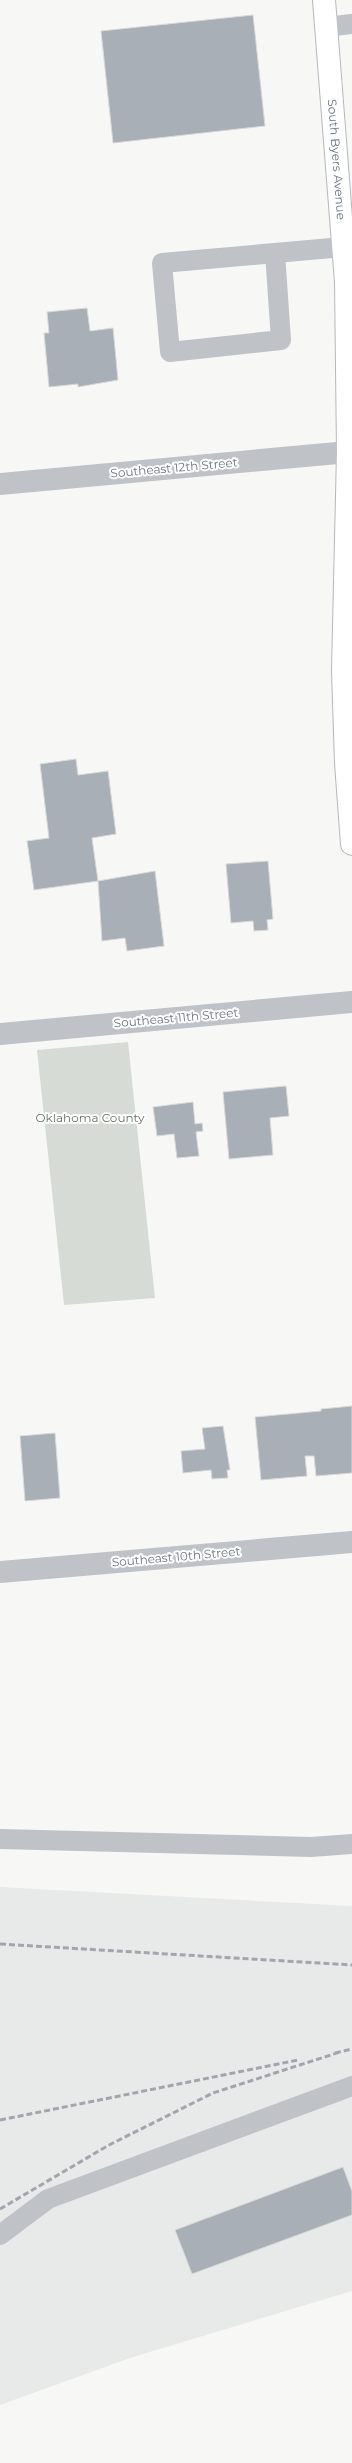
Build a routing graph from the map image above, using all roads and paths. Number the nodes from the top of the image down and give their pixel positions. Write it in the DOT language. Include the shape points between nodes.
graph roads {
  1 [pos="324,0"];
  2 [pos="352,24"];
  3 [pos="326,27"];
  4 [pos="343,247"];
  5 [pos="275,253"];
  6 [pos="348,452"];
  7 [pos="0,484"];
  8 [pos="352,844"];
  9 [pos="352,1002"];
  10 [pos="0,1034"];
  11 [pos="352,1542"];
  12 [pos="0,1572"];
  13 [pos="0,1839"];
  14 [pos="352,1844"];
  15 [pos="352,2086"];
  16 [pos="0,2235"];
  1 -- 3 [label="street, South Byers Avenue"];
  2 -- 3 [label="lane"];
  3 -- 4 [label="street, South Byers Avenue"];
  4 -- 5 [label="lane"];
  4 -- 6 [label="street, South Byers Avenue"];
  5 -- 5 [label="lane" via="162,263 170,352 281,340"];
  6 -- 7 [label="street, Southeast 12th Street"];
  6 -- 8 [label="street, South Byers Avenue" via="344,671 346,763"];
  9 -- 10 [label="street, Southeast 11th Street"];
  11 -- 12 [label="street, Southeast 10th Street"];
  13 -- 14 [label="lane" via="311,1847"];
  15 -- 16 [label="lane" via="48,2199"];
}
